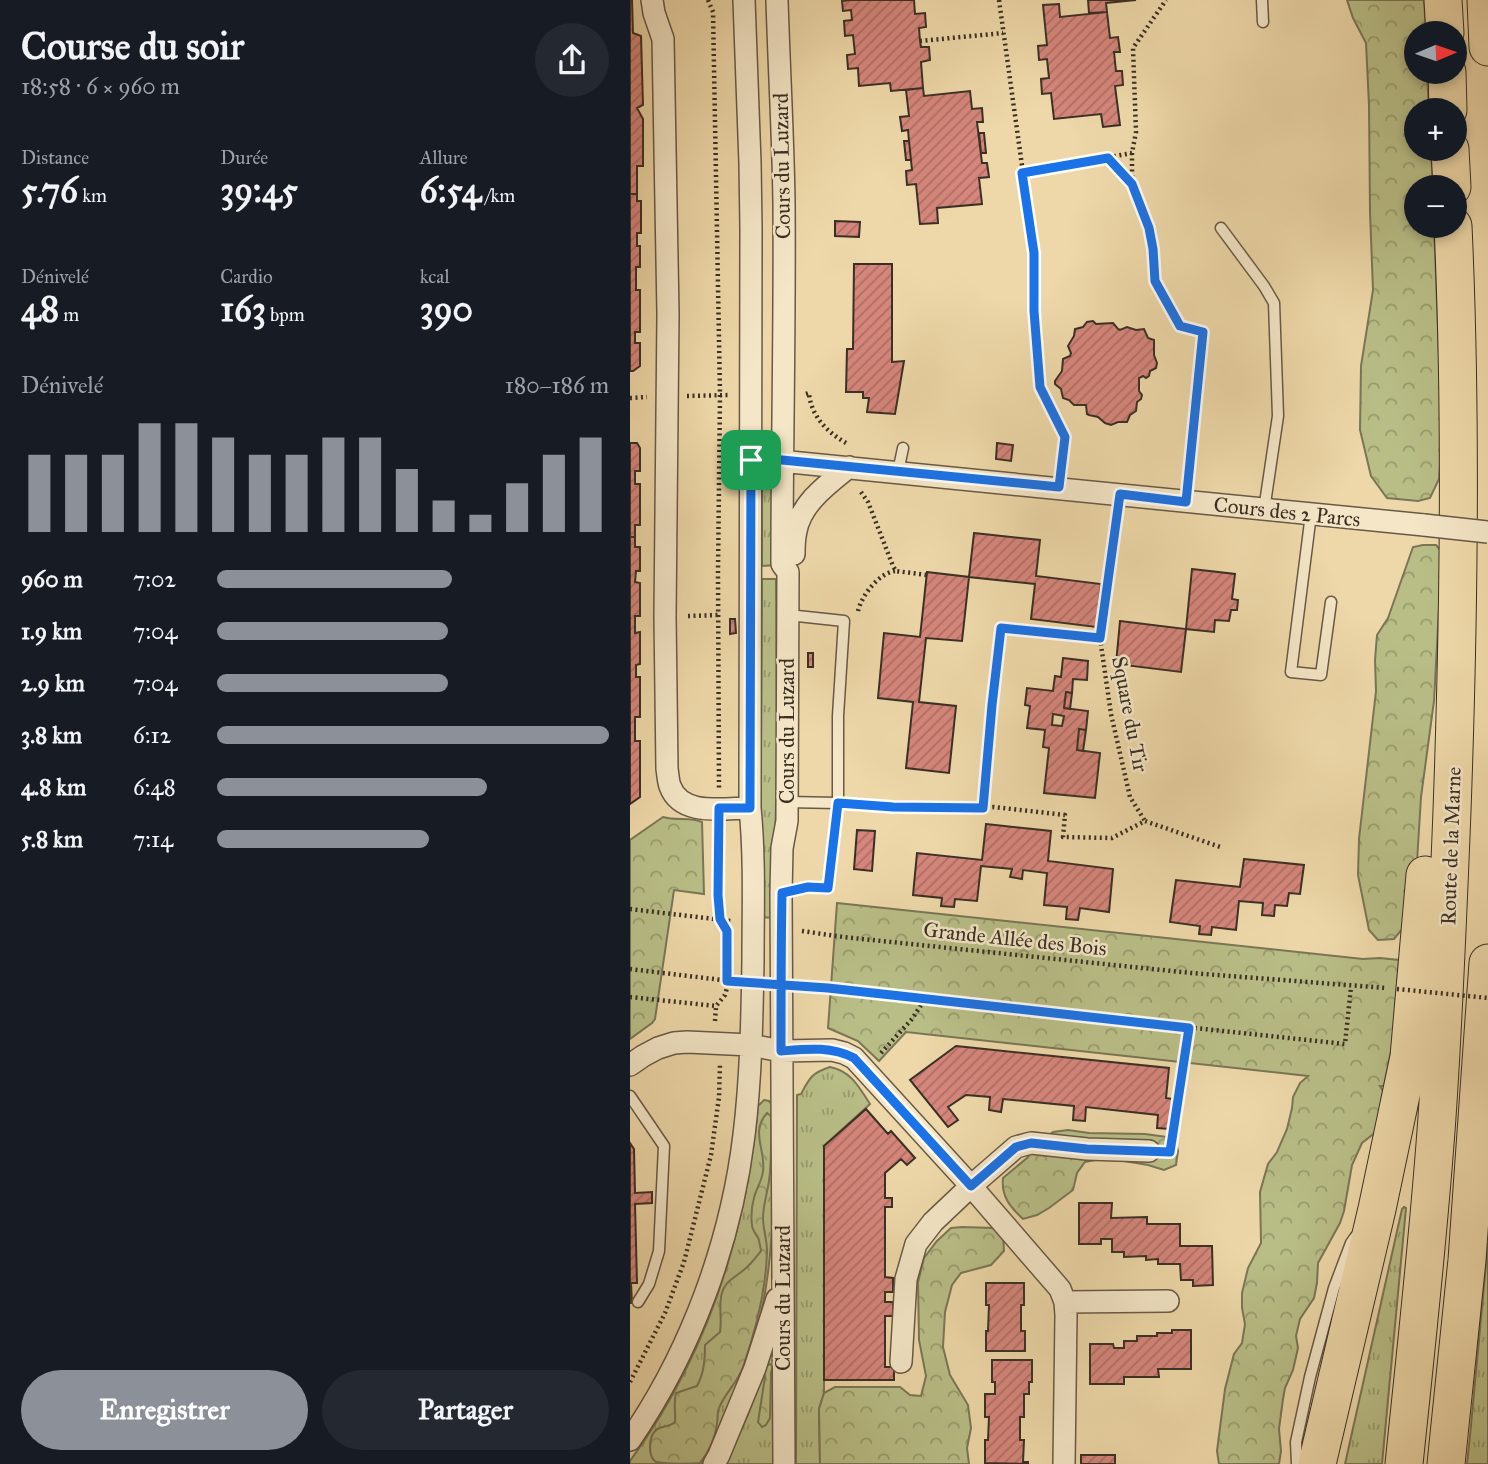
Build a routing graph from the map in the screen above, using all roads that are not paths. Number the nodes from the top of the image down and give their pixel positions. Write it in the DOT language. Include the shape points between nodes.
graph roads {
  1 [pos="652,0"];
  2 [pos="744,0"];
  3 [pos="776,0"];
  4 [pos="1262,0"];
  5 [pos="1443,0"];
  6 [pos="1486,0"];
  7 [pos="1444,21"];
  8 [pos="1263,22"];
  9 [pos="1488,47"];
  10 [pos="1221,228"];
  11 [pos="1453,238"];
  12 [pos="903,448"];
  13 [pos="751,460"];
  14 [pos="782,460"];
  15 [pos="853,467"];
  16 [pos="898,472"];
  17 [pos="1265,510"];
  18 [pos="1311,514"];
  19 [pos="1488,532"];
  20 [pos="788,572"];
  21 [pos="1331,602"];
  22 [pos="788,615"];
  23 [pos="1455,726"];
  24 [pos="787,802"];
  25 [pos="838,803"];
  26 [pos="750,808"];
  27 [pos="782,893"];
  28 [pos="1488,964"];
  29 [pos="751,1045"];
  30 [pos="781,1051"];
  31 [pos="630,1065"];
  32 [pos="630,1096"];
  33 [pos="1149,1152"];
  34 [pos="971,1186"];
  35 [pos="1377,1209"];
  36 [pos="784,1280"];
  37 [pos="1065,1301"];
  38 [pos="1168,1301"];
  39 [pos="638,1303"];
  40 [pos="901,1362"];
  41 [pos="630,1440"];
  42 [pos="714,1464"];
  43 [pos="784,1464"];
  44 [pos="1064,1464"];
  45 [pos="1297,1464"];
  46 [pos="1317,1464"];
  47 [pos="1404,1464"];
  48 [pos="1446,1464"];
  1 -- 26 [label="street, Cours du Luzard" via="663,39 667,223 667,769 676,798 690,806"];
  2 -- 13 [label="street, Cours du Luzard" via="751,163"];
  3 -- 14 [label="street, Cours du Luzard" via="784,212"];
  4 -- 8 [label="lane"];
  5 -- 7 [label="highway"];
  6 -- 9 [label="highway"];
  10 -- 17 [label="lane" via="1274,303 1278,416"];
  11 -- 23 [label="highway, Route de la Marne" via="1459,551"];
  12 -- 16 [label="lane"];
  13 -- 14 [label="street, Cours des 2 Parcs"];
  13 -- 26 [label="street, Cours du Luzard"];
  14 -- 15 [label="street, Cours des 2 Parcs"];
  14 -- 20 [label="street, Cours du Luzard" via="782,564"];
  15 -- 16 [label="street, Cours des 2 Parcs"];
  15 -- 20 [label="street" via="815,496 803,513"];
  16 -- 17 [label="street, Cours des 2 Parcs"];
  17 -- 18 [label="street, Cours des 2 Parcs"];
  18 -- 19 [label="street, Cours des 2 Parcs, bridge"];
  18 -- 21 [label="lane" via="1291,672 1321,675"];
  20 -- 22 [label="street, Cours du Luzard"];
  22 -- 24 [label="street, Cours du Luzard"];
  22 -- 25 [label="lane" via="844,621"];
  23 -- 35 [label="highway" via="1433,774 1409,1057"];
  23 -- 47 [label="highway, Route de la Marne" via="1437,1119"];
  24 -- 25 [label="lane"];
  24 -- 27 [label="street, Cours du Luzard"];
  25 -- 27 [label="lane" via="828,888"];
  26 -- 29 [label="street, Cours du Luzard" via="754,842"];
  27 -- 30 [label="street, Cours du Luzard"];
  28 -- 48 [label="highway"];
  29 -- 30 [label="street"];
  29 -- 31 [label="street" via="674,1043"];
  29 -- 41 [label="street, Cours du Luzard" via="741,1158 712,1277 667,1379"];
  30 -- 34 [label="street" via="832,1050 854,1058"];
  30 -- 36 [label="street, Cours du Luzard"];
  32 -- 39 [label="lane" via="664,1146 659,1251"];
  33 -- 34 [label="street" via="1031,1143 1016,1147"];
  34 -- 37 [label="street" via="1053,1280"];
  34 -- 40 [label="street" via="916,1244 906,1279"];
  35 -- 45 [label="lane" via="1351,1243 1334,1288 1296,1442"];
  35 -- 46 [label="highway"];
  36 -- 42 [label="street" via="755,1368"];
  36 -- 43 [label="street, Cours du Luzard"];
  37 -- 38 [label="street"];
  37 -- 44 [label="street"];
}
